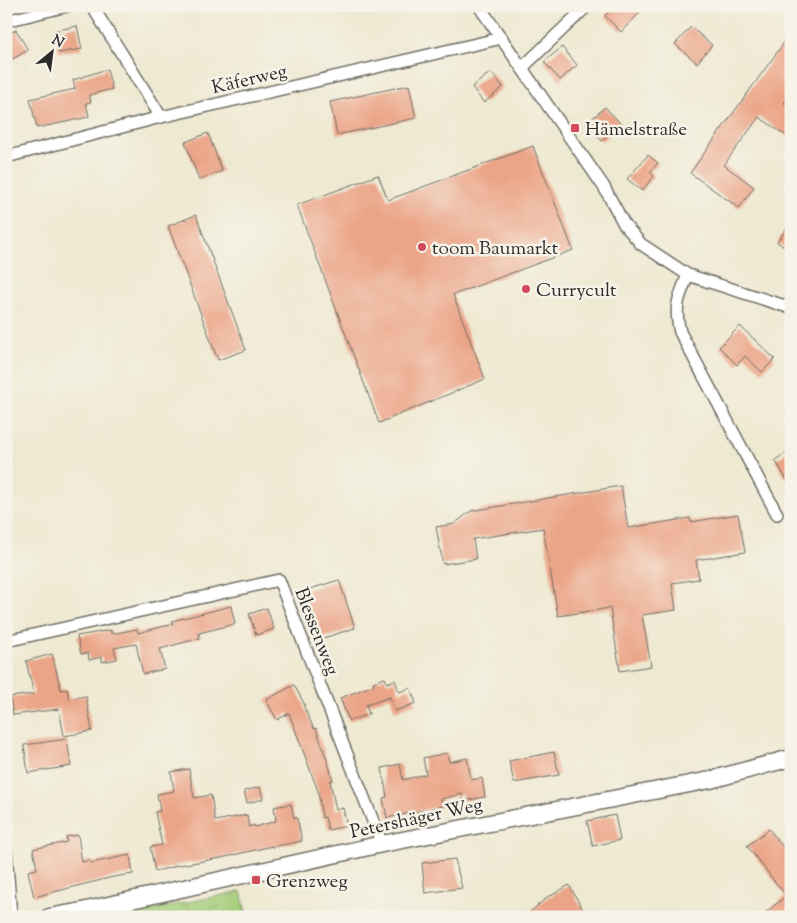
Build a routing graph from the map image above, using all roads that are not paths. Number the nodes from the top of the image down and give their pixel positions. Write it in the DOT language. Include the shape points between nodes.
graph roads {
  1 [pos="67,6"];
  2 [pos="92,6"];
  3 [pos="479,6"];
  4 [pos="587,6"];
  5 [pos="6,22"];
  6 [pos="502,38"];
  7 [pos="522,68"];
  8 [pos="161,117"];
  9 [pos="6,157"];
  10 [pos="688,276"];
  11 [pos="791,308"];
  12 [pos="777,514"];
  13 [pos="6,642"];
  14 [pos="791,758"];
  15 [pos="382,844"];
  16 [pos="6,851"];
  17 [pos="11,917"];
  18 [pos="49,917"];
  1 -- 5 [label="street"];
  2 -- 8 [label="street"];
  3 -- 6 [label="street"];
  4 -- 7 [label="street"];
  6 -- 7 [label="street"];
  6 -- 8 [label="street, Käferweg"];
  7 -- 10 [label="street" via="604,187 624,224 641,244"];
  8 -- 9 [label="street, Käferweg"];
  10 -- 11 [label="street"];
  10 -- 12 [label="street" via="676,306 680,332"];
  13 -- 15 [label="street, Blessenweg" via="279,580"];
  14 -- 15 [label="street, Petershäger Weg" via="710,780"];
  15 -- 18 [label="street, Petershäger Weg"];
  16 -- 17 [label="street"];
}
